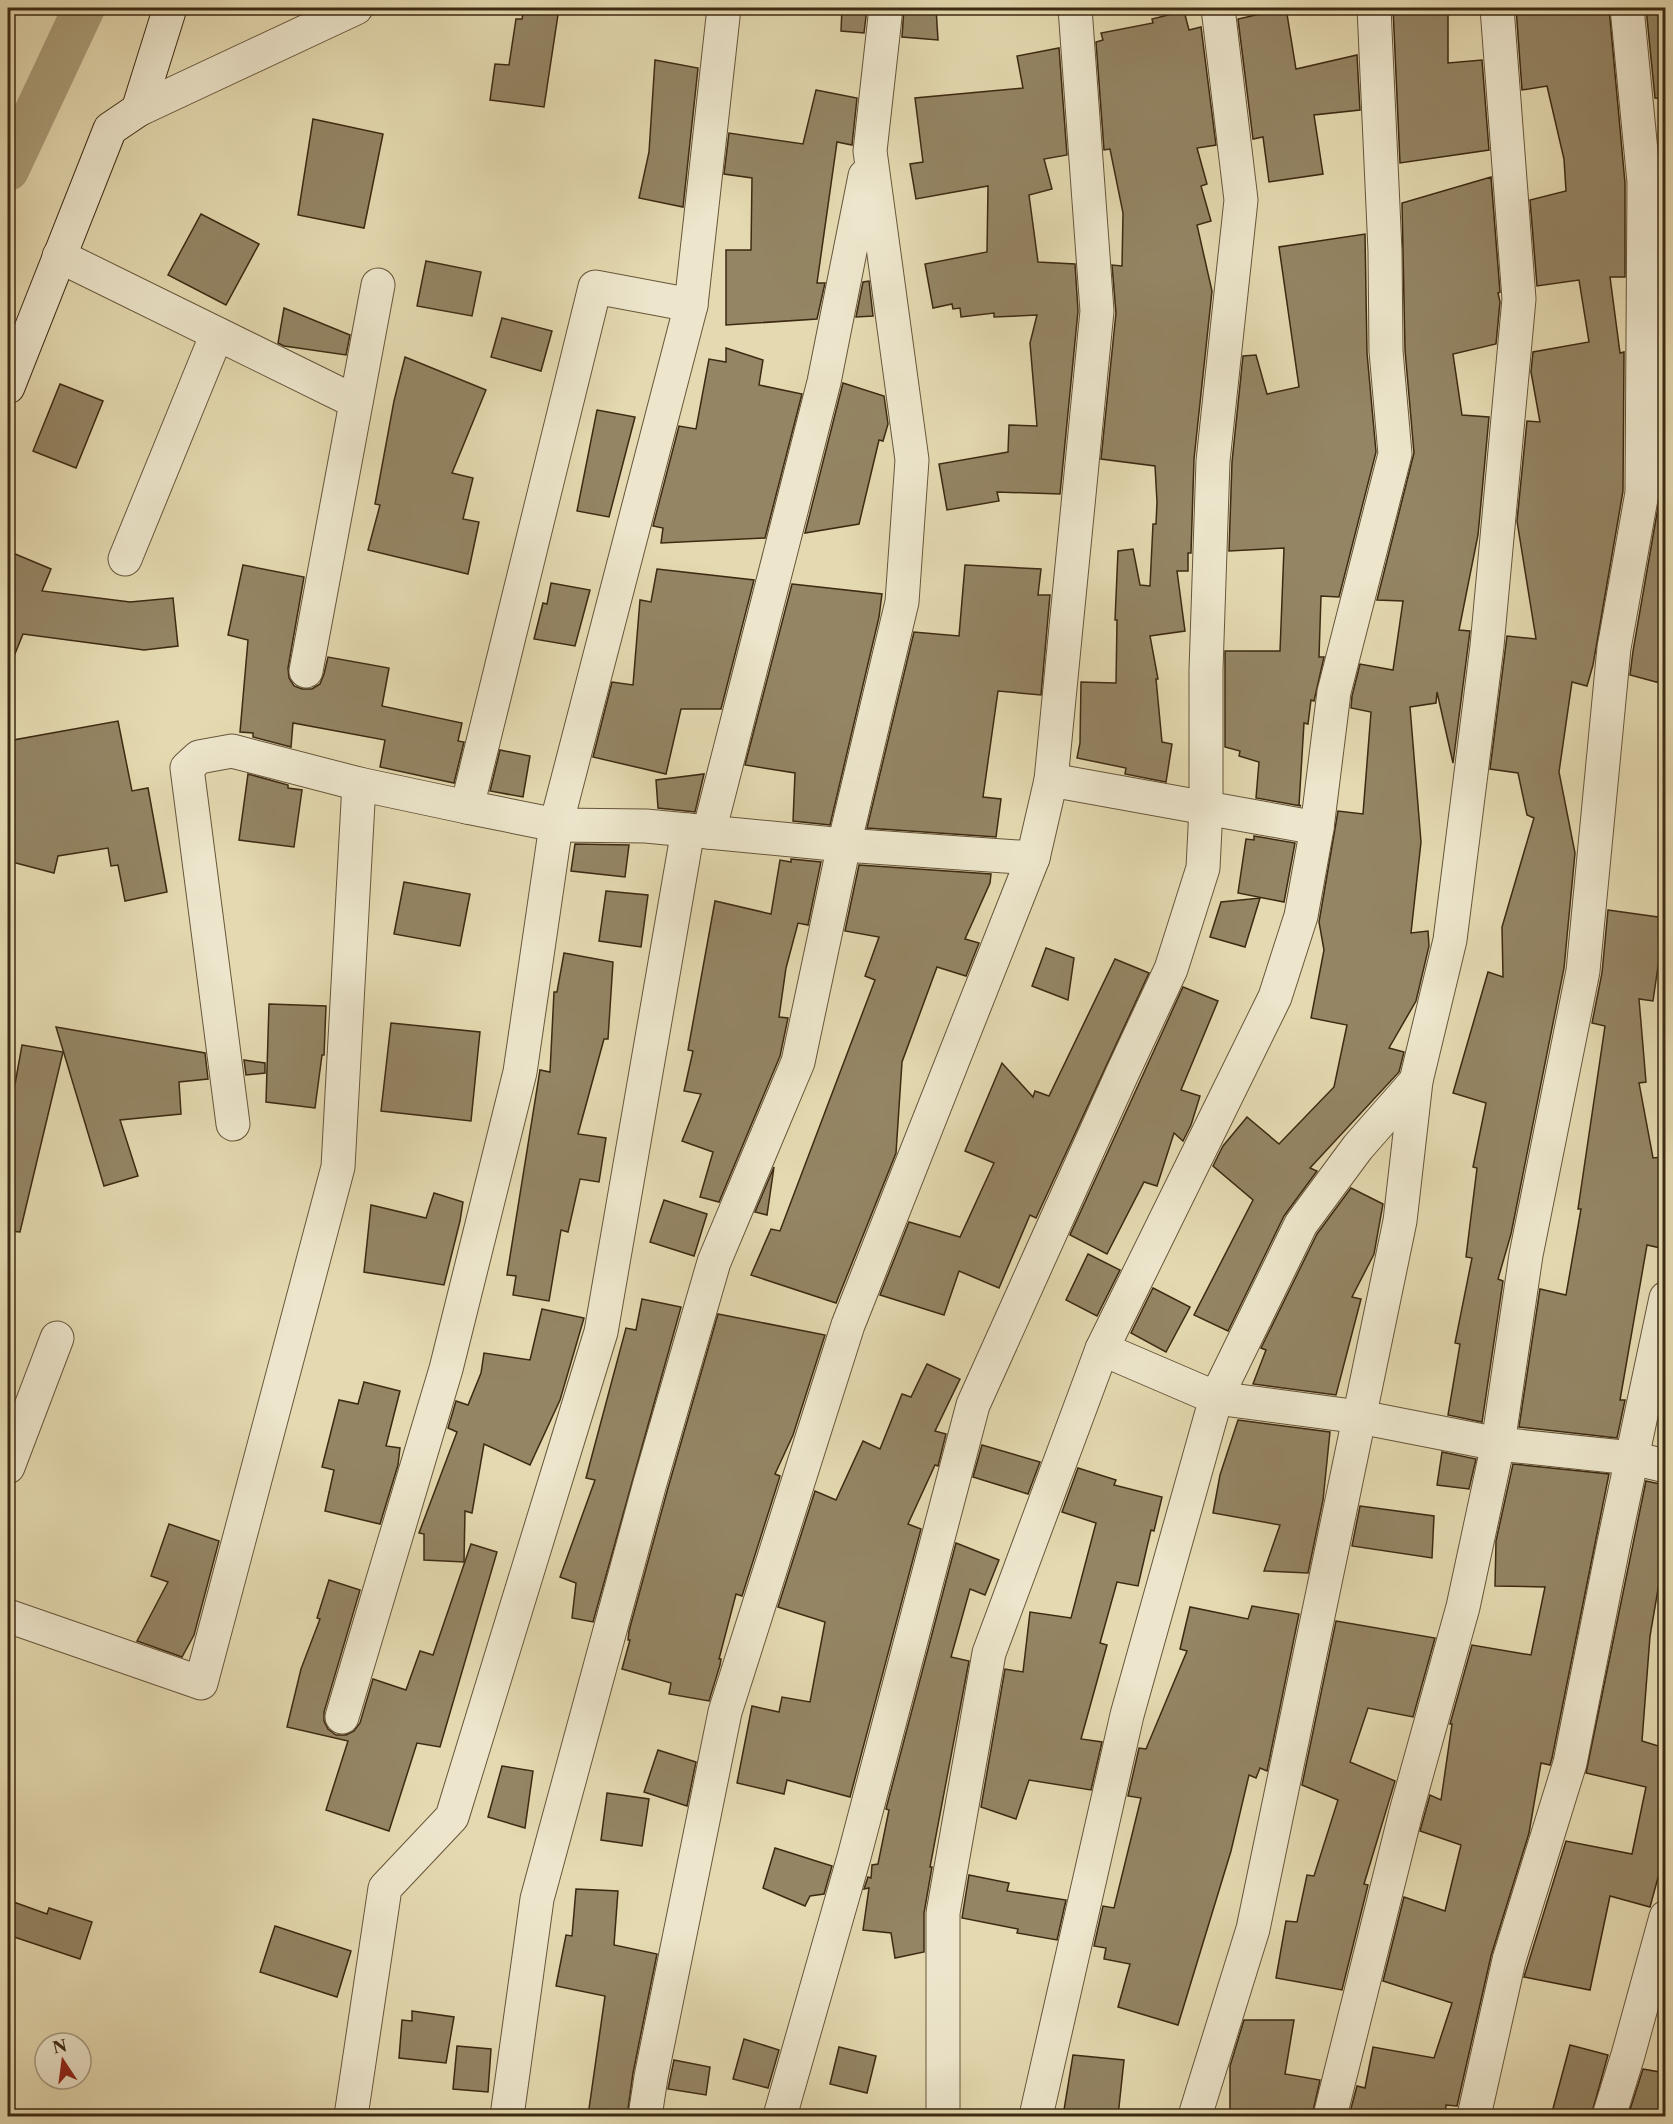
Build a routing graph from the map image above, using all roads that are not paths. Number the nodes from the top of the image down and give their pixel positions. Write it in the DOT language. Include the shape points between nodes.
graph roads {
  1 [pos="170,8"];
  2 [pos="356,8"];
  3 [pos="724,8"];
  4 [pos="886,8"];
  5 [pos="1075,8"];
  6 [pos="1218,8"];
  7 [pos="1374,8"];
  8 [pos="1497,8"];
  9 [pos="1627,8"];
  10 [pos="138,110"];
  11 [pos="870,151"];
  12 [pos="59,256"];
  13 [pos="378,285"];
  14 [pos="691,306"];
  15 [pos="217,334"];
  16 [pos="8,387"];
  17 [pos="356,402"];
  18 [pos="125,559"];
  19 [pos="306,671"];
  20 [pos="1051,780"];
  21 [pos="359,784"];
  22 [pos="466,807"];
  23 [pos="1206,808"];
  24 [pos="556,825"];
  25 [pos="1317,828"];
  26 [pos="698,831"];
  27 [pos="844,845"];
  28 [pos="1034,858"];
  29 [pos="1416,1081"];
  30 [pos="233,1124"];
  31 [pos="1665,1298"];
  32 [pos="57,1338"];
  33 [pos="1102,1349"];
  34 [pos="1216,1398"];
  35 [pos="1360,1417"];
  36 [pos="17,1418"];
  37 [pos="1498,1444"];
  38 [pos="1632,1458"];
  39 [pos="1665,1466"];
  40 [pos="8,1467"];
  41 [pos="8,1616"];
  42 [pos="342,1717"];
  43 [pos="1665,1917"];
  44 [pos="351,2116"];
  45 [pos="507,2116"];
  46 [pos="645,2116"];
  47 [pos="780,2116"];
  48 [pos="943,2116"];
  49 [pos="1036,2116"];
  50 [pos="1195,2116"];
  51 [pos="1330,2116"];
  52 [pos="1474,2116"];
  53 [pos="1609,2116"];
  1 -- 10 [label="street"];
  2 -- 10 [label="street"];
  3 -- 14 [label="street"];
  4 -- 11 [label="street"];
  5 -- 20 [label="street" via="1097,311"];
  6 -- 23 [label="street" via="1241,200 1213,461"];
  7 -- 25 [label="street" via="1386,351 1395,454 1334,692"];
  8 -- 29 [label="street" via="1519,299 1487,646 1450,940"];
  9 -- 37 [label="street" via="1644,182 1642,493 1614,648 1583,970 1526,1256"];
  10 -- 12 [label="street" via="110,129"];
  11 -- 26 [label="street" via="824,382"];
  11 -- 27 [label="street" via="912,460 902,602"];
  12 -- 15 [label="street"];
  12 -- 16 [label="street"];
  13 -- 17 [label="street"];
  14 -- 22 [label="street" via="595,288"];
  14 -- 24 [label="street"];
  15 -- 17 [label="street"];
  15 -- 18 [label="street"];
  17 -- 19 [label="street"];
  20 -- 23 [label="street"];
  20 -- 28 [label="street"];
  21 -- 22 [label="street"];
  21 -- 30 [label="street" via="232,751 199,757 187,768"];
  21 -- 41 [label="street" via="338,1167 201,1683"];
  22 -- 24 [label="street"];
  23 -- 25 [label="street"];
  23 -- 47 [label="street" via="1203,868 1171,969 973,1405 854,1857"];
  24 -- 26 [label="street"];
  24 -- 42 [label="street" via="520,1072 446,1369"];
  25 -- 33 [label="street" via="1301,916 1275,997"];
  26 -- 27 [label="street"];
  26 -- 44 [label="street" via="601,1332 452,1817 385,1888"];
  27 -- 28 [label="street"];
  27 -- 45 [label="street" via="798,1062 714,1262 537,1899"];
  28 -- 46 [label="street" via="848,1325 725,1712"];
  29 -- 34 [label="street" via="1358,1147 1301,1224"];
  29 -- 35 [label="street" via="1400,1221"];
  31 -- 38 [label="street"];
  32 -- 36 [label="street"];
  33 -- 34 [label="street"];
  33 -- 48 [label="street" via="989,1653 943,1913"];
  34 -- 35 [label="street"];
  34 -- 49 [label="street" via="1126,1715"];
  35 -- 37 [label="street"];
  35 -- 50 [label="street" via="1253,1929"];
  36 -- 40 [label="street"];
  37 -- 38 [label="street"];
  37 -- 51 [label="street" via="1463,1607 1406,1812"];
  38 -- 39 [label="street"];
  38 -- 52 [label="street" via="1570,1763 1509,1960"];
  43 -- 53 [label="street"];
}
